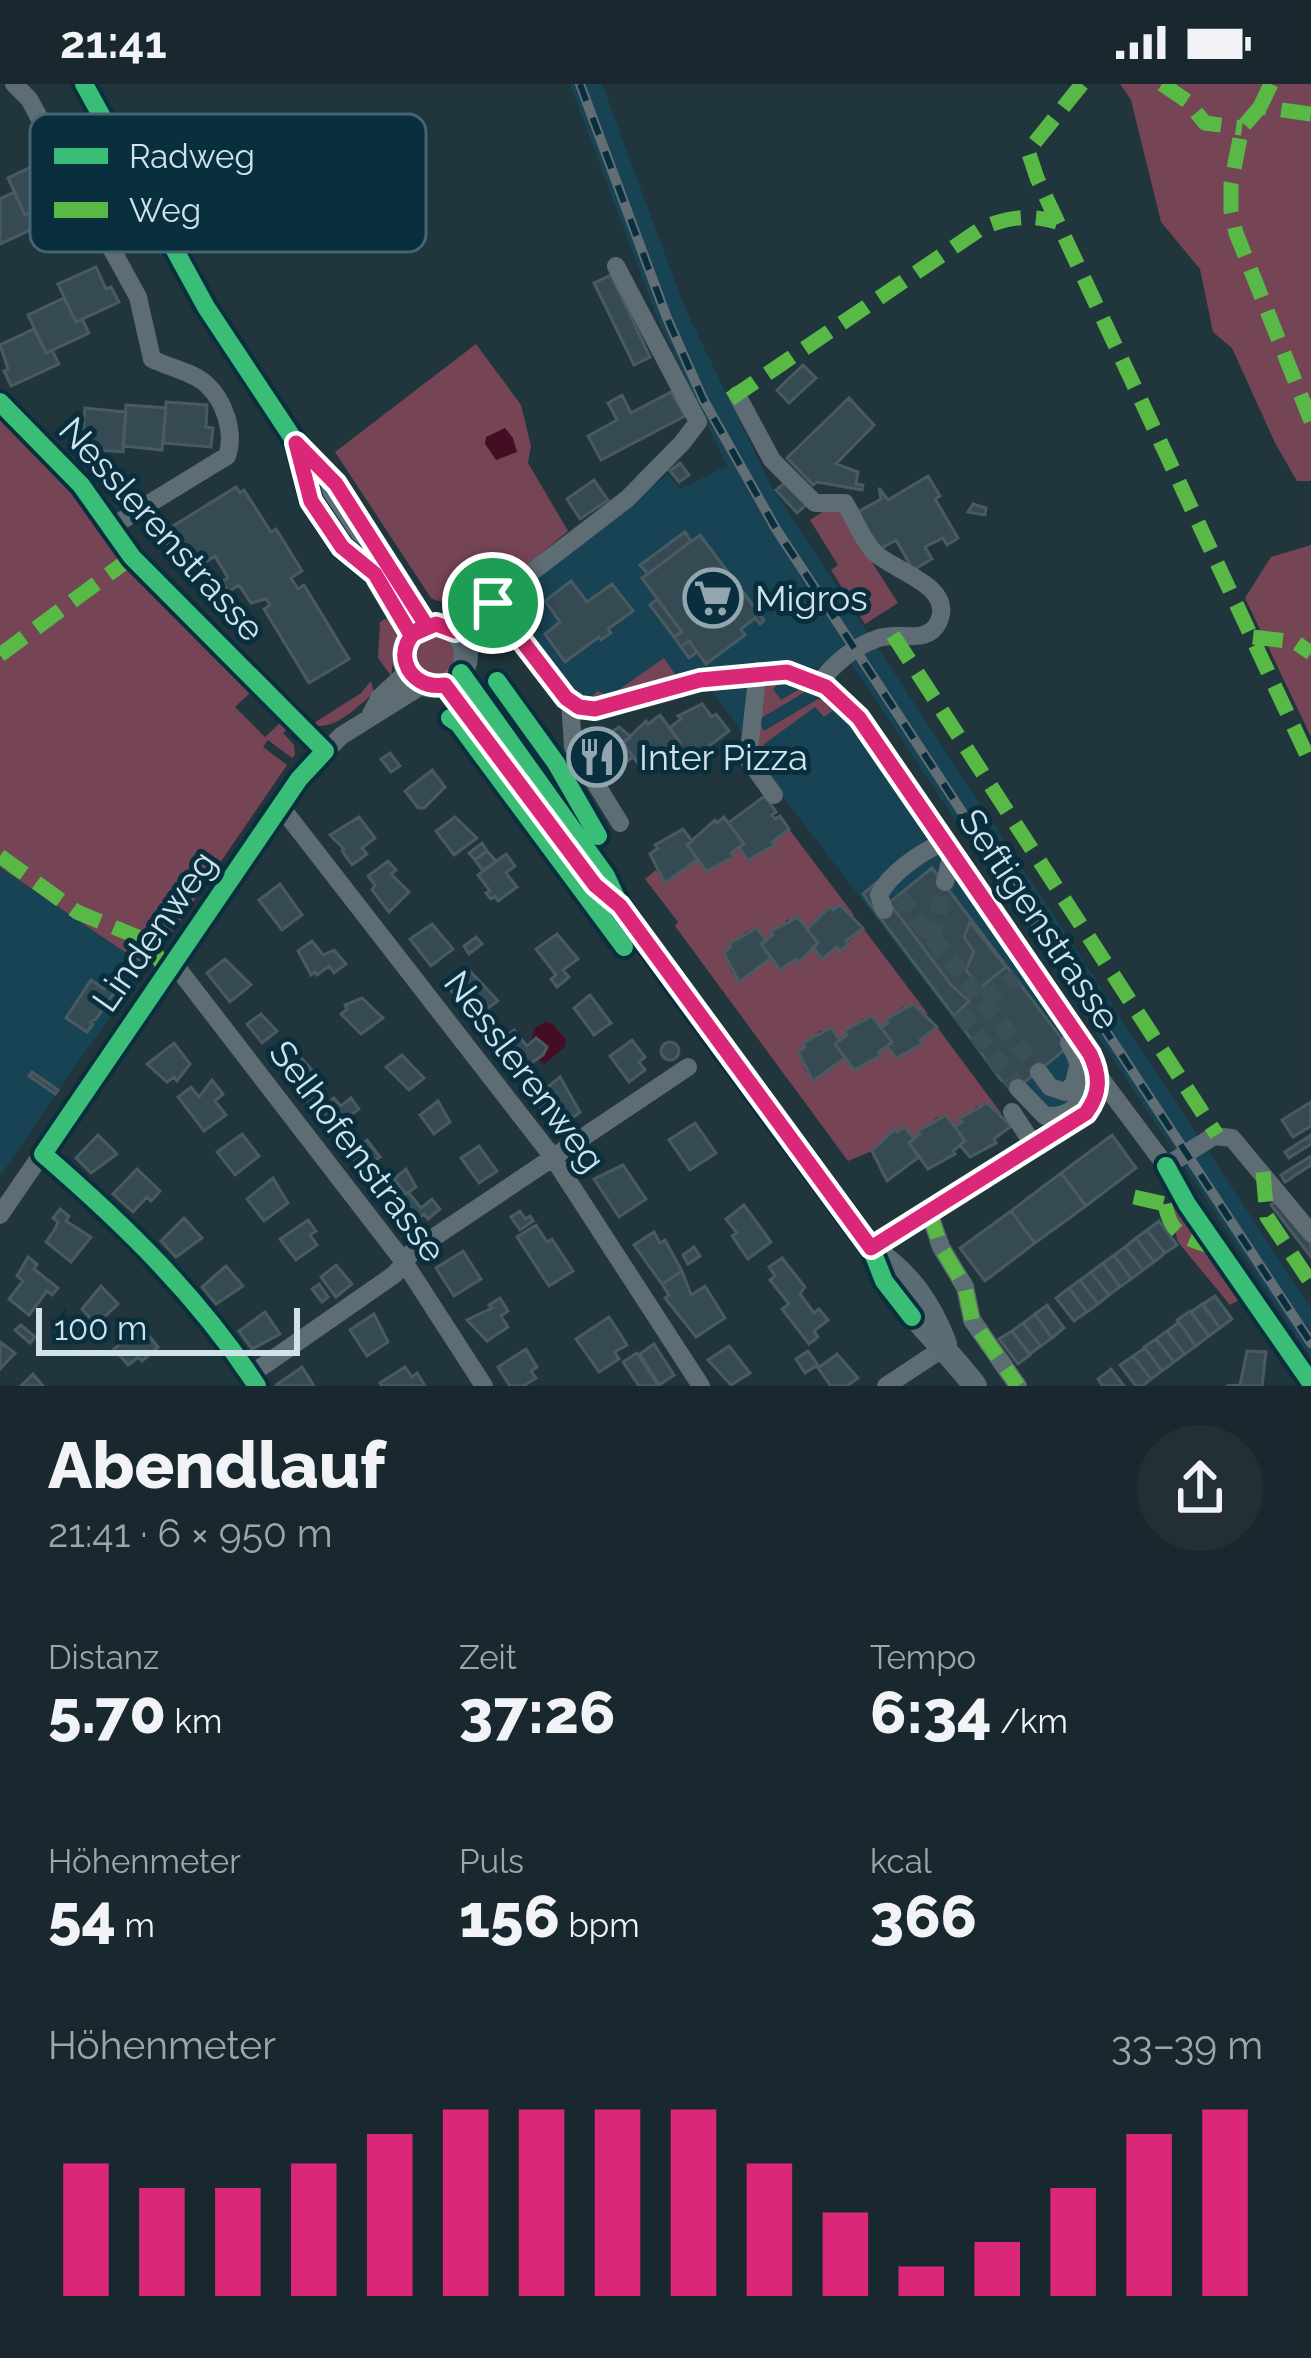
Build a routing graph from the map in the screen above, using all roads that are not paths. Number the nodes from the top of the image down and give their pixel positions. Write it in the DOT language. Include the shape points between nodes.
graph roads {
  1 [pos="14,84"];
  2 [pos="84,84"];
  3 [pos="38,114"];
  4 [pos="100,114"];
  5 [pos="113,252"];
  6 [pos="176,252"];
  7 [pos="616,266"];
  8 [pos="737,394"];
  9 [pos="0,402"];
  10 [pos="296,443"];
  11 [pos="111,526"];
  12 [pos="498,611"];
  13 [pos="419,630"];
  14 [pos="460,638"];
  15 [pos="758,671"];
  16 [pos="434,679"];
  17 [pos="820,683"];
  18 [pos="570,701"];
  19 [pos="325,751"];
  20 [pos="748,759"];
  21 [pos="732,773"];
  22 [pos="774,795"];
  23 [pos="281,807"];
  24 [pos="620,823"];
  25 [pos="948,848"];
  26 [pos="945,882"];
  27 [pos="890,896"];
  28 [pos="172,962"];
  29 [pos="1030,978"];
  30 [pos="1078,1059"];
  31 [pos="688,1067"];
  32 [pos="1039,1072"];
  33 [pos="1098,1075"];
  34 [pos="1041,1144"];
  35 [pos="43,1154"];
  36 [pos="552,1156"];
  37 [pos="928,1209"];
  38 [pos="0,1214"];
  39 [pos="1311,1233"];
  40 [pos="871,1248"];
  41 [pos="404,1262"];
  42 [pos="945,1347"];
  43 [pos="253,1381"];
  44 [pos="484,1386"];
  45 [pos="701,1386"];
  46 [pos="886,1386"];
  47 [pos="975,1386"];
  48 [pos="1018,1386"];
  1 -- 3 [label="street"];
  2 -- 4 [label="main road"];
  5 -- 11 [label="street" via="138,297 152,359 206,385 232,441 227,456"];
  6 -- 10 [label="main road"];
  7 -- 12 [label="street" via="698,422 627,500 538,565"];
  8 -- 17 [label="street" via="772,460 815,503 845,503 872,550 940,603 932,631 871,641"];
  9 -- 11 [label="street, Nesslerenstrasse"];
  10 -- 13 [label="main road"];
  10 -- 13 [label="main road" via="336,484"];
  11 -- 19 [label="street, Nesslerenstrasse" via="132,557"];
  12 -- 14 [label="street"];
  12 -- 18 [label="street"];
  13 -- 14 [label="main road" via="436,624"];
  13 -- 16 [label="main road" via="404,653"];
  14 -- 16 [label="main road" via="465,664"];
  15 -- 17 [label="street"];
  15 -- 18 [label="street" via="595,709"];
  15 -- 20 [label="street"];
  16 -- 19 [label="street, Lindenweg" via="380,697"];
  16 -- 40 [label="main road" via="606,876 620,906"];
  17 -- 25 [label="street, Seftigenstrasse" via="859,718"];
  18 -- 24 [label="street" via="573,747"];
  19 -- 23 [label="street, Lindenweg"];
  20 -- 21 [label="street"];
  20 -- 22 [label="street"];
  23 -- 28 [label="street, Lindenweg"];
  23 -- 36 [label="street, Nesslerenweg"];
  25 -- 26 [label="street"];
  25 -- 27 [label="street"];
  25 -- 29 [label="street, Seftigenstrasse"];
  28 -- 35 [label="street, Lindenweg"];
  28 -- 41 [label="street, Selhofenstrasse"];
  29 -- 30 [label="street"];
  29 -- 33 [label="street, Seftigenstrasse"];
  30 -- 32 [label="street" via="1069,1090 1054,1089"];
  30 -- 34 [label="street" via="1083,1089 1062,1115 1016,1101"];
  31 -- 36 [label="street"];
  33 -- 34 [label="street, Seftigenstrasse" via="1091,1107"];
  33 -- 39 [label="street" via="1166,1166 1214,1136 1232,1138"];
  34 -- 37 [label="street, Seftigenstrasse"];
  35 -- 38 [label="street, Lindenweg"];
  35 -- 43 [label="street" via="194,1299"];
  36 -- 41 [label="street"];
  36 -- 45 [label="street, Nesslerenweg"];
  37 -- 40 [label="street, Seftigenstrasse"];
  37 -- 48 [label="street" via="972,1320"];
  40 -- 42 [label="main road" via="884,1281"];
  41 -- 43 [label="street"];
  41 -- 44 [label="street, Selhofenstrasse"];
  42 -- 46 [label="street"];
  42 -- 47 [label="main road"];
}
